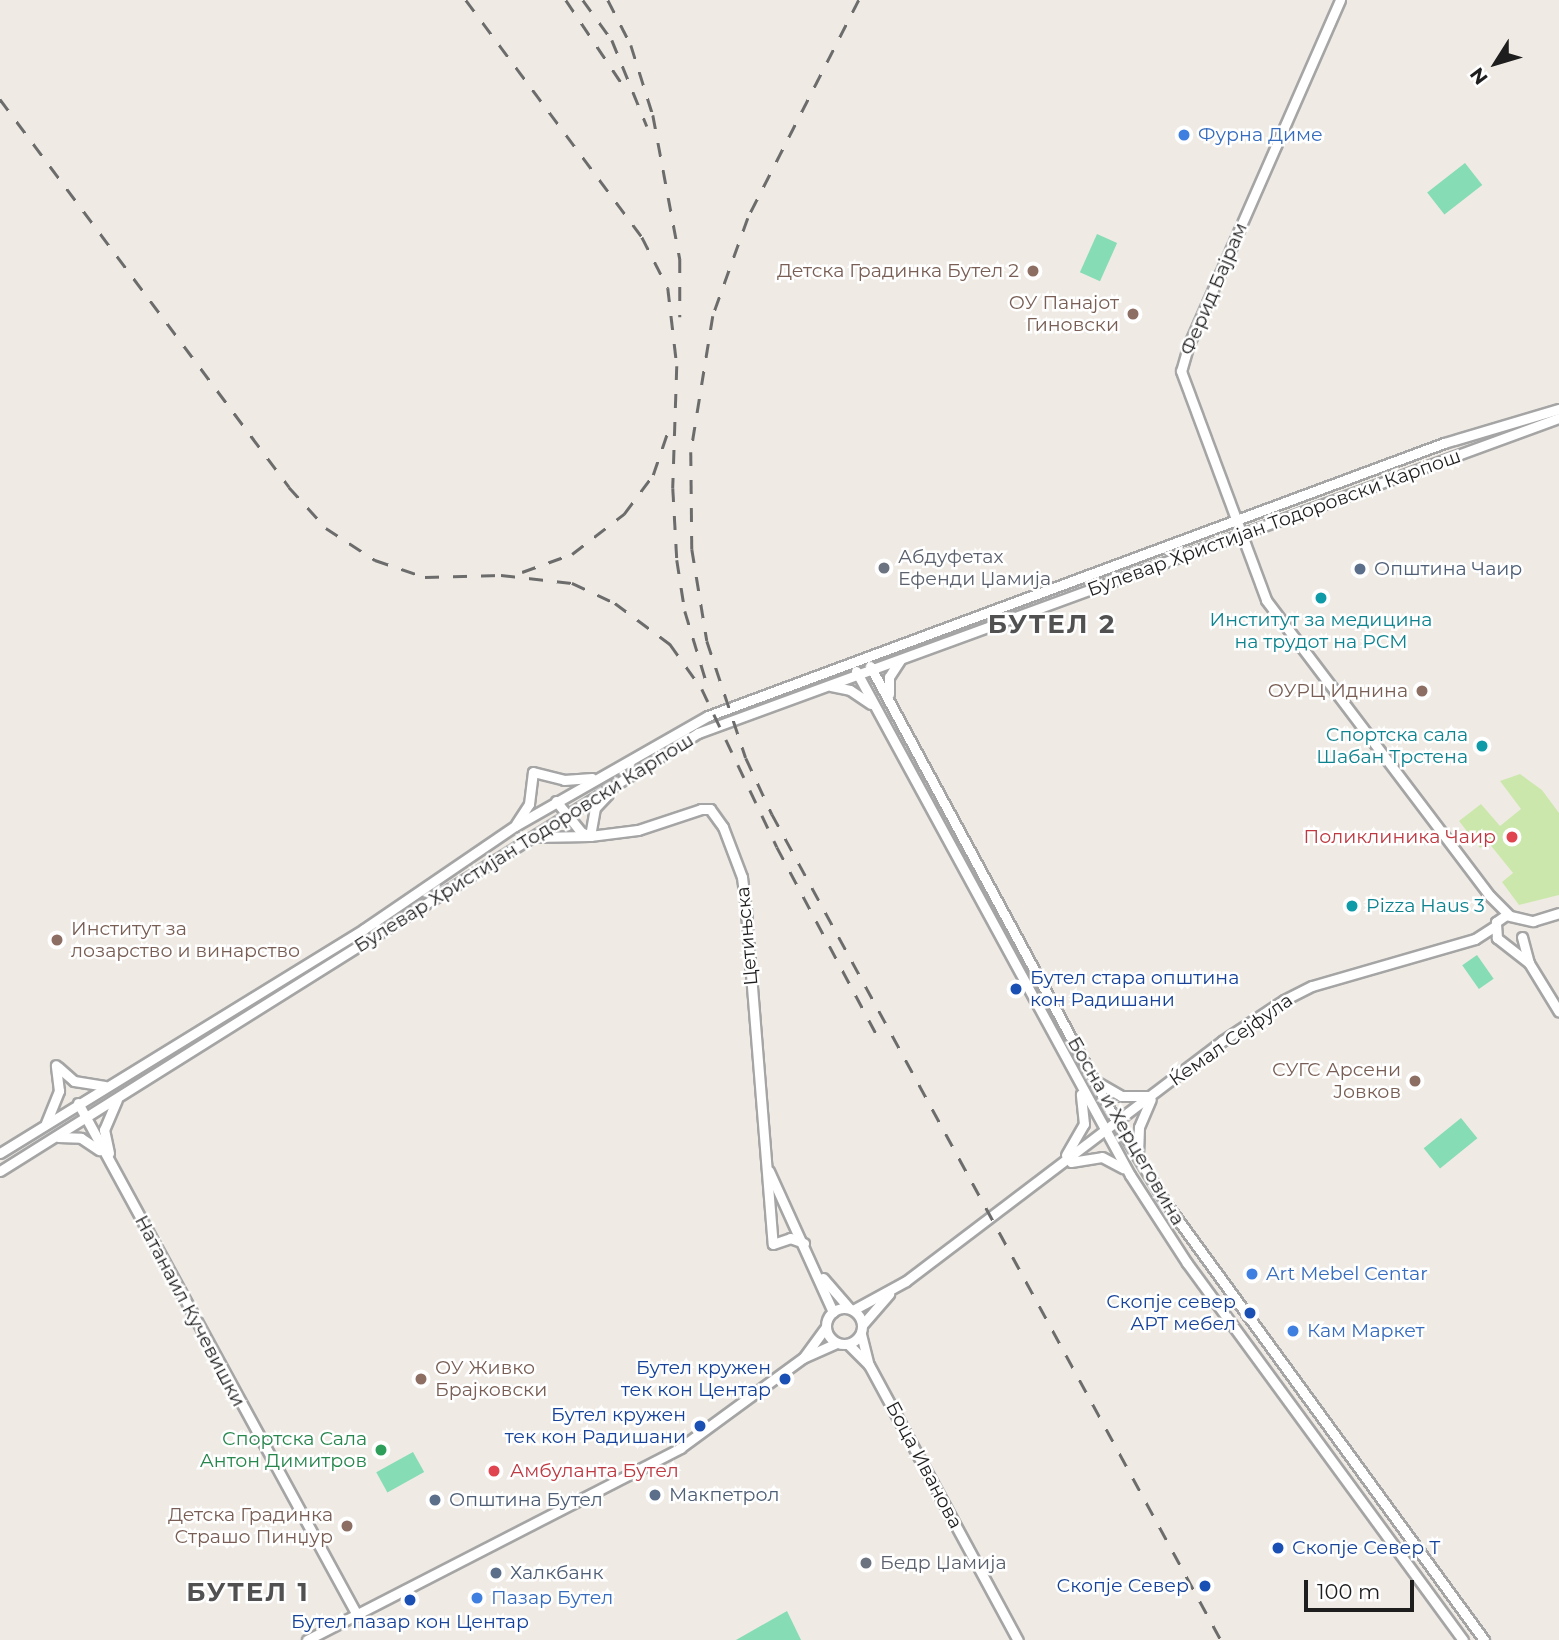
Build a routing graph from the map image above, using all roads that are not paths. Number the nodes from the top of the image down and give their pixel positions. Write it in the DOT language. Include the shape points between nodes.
graph roads {
  1 [pos="1340,0"];
  2 [pos="1559,409"];
  3 [pos="1559,418"];
  4 [pos="1236,520"];
  5 [pos="1242,536"];
  6 [pos="904,657"];
  7 [pos="866,658"];
  8 [pos="852,663"];
  9 [pos="872,668"];
  10 [pos="857,674"];
  11 [pos="822,686"];
  12 [pos="890,700"];
  13 [pos="877,712"];
  14 [pos="604,775"];
  15 [pos="614,788"];
  16 [pos="556,800"];
  17 [pos="566,813"];
  18 [pos="515,826"];
  19 [pos="590,836"];
  20 [pos="523,840"];
  21 [pos="1490,897"];
  22 [pos="1559,913"];
  23 [pos="1513,916"];
  24 [pos="1539,920"];
  25 [pos="1495,924"];
  26 [pos="1523,935"];
  27 [pos="1475,939"];
  28 [pos="1498,939"];
  29 [pos="1508,944"];
  30 [pos="1529,962"];
  31 [pos="1559,1012"];
  32 [pos="1091,1075"];
  33 [pos="1078,1082"];
  34 [pos="107,1086"];
  35 [pos="1154,1094"];
  36 [pos="119,1097"];
  37 [pos="78,1103"];
  38 [pos="85,1118"];
  39 [pos="46,1123"];
  40 [pos="1117,1123"];
  41 [pos="1104,1132"];
  42 [pos="54,1137"];
  43 [pos="0,1153"];
  44 [pos="1139,1160"];
  45 [pos="766,1167"];
  46 [pos="0,1171"];
  47 [pos="1130,1175"];
  48 [pos="1045,1176"];
  49 [pos="118,1177"];
  50 [pos="804,1243"];
  51 [pos="816,1268"];
  52 [pos="892,1291"];
  53 [pos="851,1309"];
  54 [pos="833,1312"];
  55 [pos="826,1327"];
  56 [pos="862,1329"];
  57 [pos="842,1344"];
  58 [pos="803,1358"];
  59 [pos="869,1365"];
  60 [pos="357,1615"];
  61 [pos="307,1640"];
  62 [pos="1018,1640"];
  63 [pos="1463,1640"];
  64 [pos="1484,1640"];
  1 -- 4 [label="street, Ферид Бајрам" via="1183,358 1185,386"];
  2 -- 4 [label="street, Булевар Христијан Тодоровски Карпош" via="1484,429"];
  3 -- 5 [label="street, Булевар Христијан Тодоровски Карпош"];
  4 -- 5 [label="street, Ферид Бајрам"];
  4 -- 7 [label="street, Булевар Христијан Тодоровски Карпош"];
  5 -- 6 [label="street, Булевар Христијан Тодоровски Карпош"];
  5 -- 21 [label="street, Ферид Бајрам" via="1266,600"];
  6 -- 9 [label="street, Булевар Христијан Тодоровски Карпош"];
  6 -- 12 [label="street" via="889,677"];
  7 -- 8 [label="street, Булевар Христијан Тодоровски Карпош"];
  7 -- 9 [label="street, Босна и Херцеговина"];
  8 -- 10 [label="street, Босна и Херцеговина"];
  8 -- 14 [label="street, Булевар Христијан Тодоровски Карпош" via="708,716"];
  9 -- 10 [label="street, Булевар Христијан Тодоровски Карпош"];
  9 -- 12 [label="street, Босна и Херцеговина"];
  10 -- 11 [label="street, Булевар Христијан Тодоровски Карпош"];
  10 -- 13 [label="street, Босна и Херцеговина"];
  11 -- 13 [label="street" via="850,690"];
  11 -- 15 [label="street, Булевар Христијан Тодоровски Карпош" via="698,733"];
  12 -- 32 [label="street, Босна и Херцеговина"];
  13 -- 33 [label="street, Босна и Херцеговина"];
  14 -- 16 [label="street, Булевар Христијан Тодоровски Карпош"];
  14 -- 18 [label="street" via="564,780 533,772 529,804"];
  15 -- 17 [label="street, Булевар Христијан Тодоровски Карпош"];
  15 -- 19 [label="street" via="595,808"];
  16 -- 17 [label="street"];
  16 -- 18 [label="street, Булевар Христијан Тодоровски Карпош"];
  17 -- 19 [label="street"];
  17 -- 20 [label="street, Булевар Христијан Тодоровски Карпош"];
  18 -- 34 [label="street, Булевар Христијан Тодоровски Карпош" via="364,929"];
  19 -- 20 [label="street" via="539,835"];
  19 -- 45 [label="street, Цетињска" via="638,830 701,809 710,809 723,827 742,877 745,900"];
  20 -- 36 [label="street, Булевар Христијан Тодоровски Карпош"];
  21 -- 23 [label="street"];
  21 -- 25 [label="street"];
  22 -- 24 [label="street"];
  23 -- 24 [label="street"];
  23 -- 25 [label="street, Ќемал Сејфула"];
  23 -- 26 [label="street"];
  24 -- 26 [label="street"];
  25 -- 27 [label="street, Ќемал Сејфула"];
  25 -- 28 [label="street"];
  26 -- 29 [label="street"];
  26 -- 30 [label="street"];
  27 -- 28 [label="street, Ќемал Сејфула"];
  27 -- 35 [label="street, Ќемал Сејфула" via="1312,986 1222,1041"];
  28 -- 29 [label="street"];
  29 -- 30 [label="street"];
  30 -- 31 [label="street"];
  32 -- 35 [label="street" via="1121,1096"];
  32 -- 40 [label="street, Босна и Херцеговина"];
  33 -- 41 [label="street, Босна и Херцеговина"];
  33 -- 48 [label="street" via="1084,1112 1081,1135"];
  34 -- 37 [label="street, Булевар Христијан Тодоровски Карпош"];
  34 -- 39 [label="street" via="74,1081 56,1065 59,1091"];
  35 -- 40 [label="street, Ќемал Сејфула"];
  35 -- 44 [label="street" via="1139,1127"];
  36 -- 38 [label="street, Булевар Христијан Тодоровски Карпош"];
  36 -- 49 [label="street" via="104,1130"];
  37 -- 38 [label="street, Натанаил Кучевишки"];
  37 -- 39 [label="street, Булевар Христијан Тодоровски Карпош"];
  38 -- 42 [label="street, Булевар Христијан Тодоровски Карпош"];
  38 -- 49 [label="street, Натанаил Кучевишки"];
  39 -- 43 [label="street, Булевар Христијан Тодоровски Карпош"];
  40 -- 41 [label="street, Ќемал Сејфула"];
  40 -- 44 [label="street, Босна и Херцеговина"];
  41 -- 47 [label="street, Босна и Херцеговина"];
  41 -- 48 [label="street, Ќемал Сејфула"];
  42 -- 46 [label="street, Булевар Христијан Тодоровски Карпош"];
  42 -- 49 [label="street" via="89,1142"];
  44 -- 64 [label="street, Босна и Херцеговина" via="1203,1258"];
  45 -- 50 [label="street"];
  45 -- 50 [label="street, Цетињска" via="773,1244 790,1238"];
  47 -- 48 [label="street" via="1112,1161 1091,1156"];
  47 -- 63 [label="street, Босна и Херцеговина" via="1187,1263"];
  48 -- 52 [label="street"];
  49 -- 60 [label="street, Натанаил Кучевишки"];
  50 -- 51 [label="street"];
  51 -- 53 [label="street"];
  51 -- 54 [label="street"];
  52 -- 53 [label="street"];
  52 -- 56 [label="street"];
  53 -- 54 [label="street"];
  53 -- 56 [label="street"];
  54 -- 55 [label="street"];
  55 -- 57 [label="street, Боца Иванова"];
  55 -- 58 [label="street"];
  56 -- 57 [label="street"];
  56 -- 59 [label="street, Боца Иванова"];
  57 -- 58 [label="street"];
  57 -- 59 [label="street, Боца Иванова"];
  58 -- 60 [label="street" via="680,1448"];
  59 -- 62 [label="street, Боца Иванова"];
  60 -- 61 [label="street"];
}
